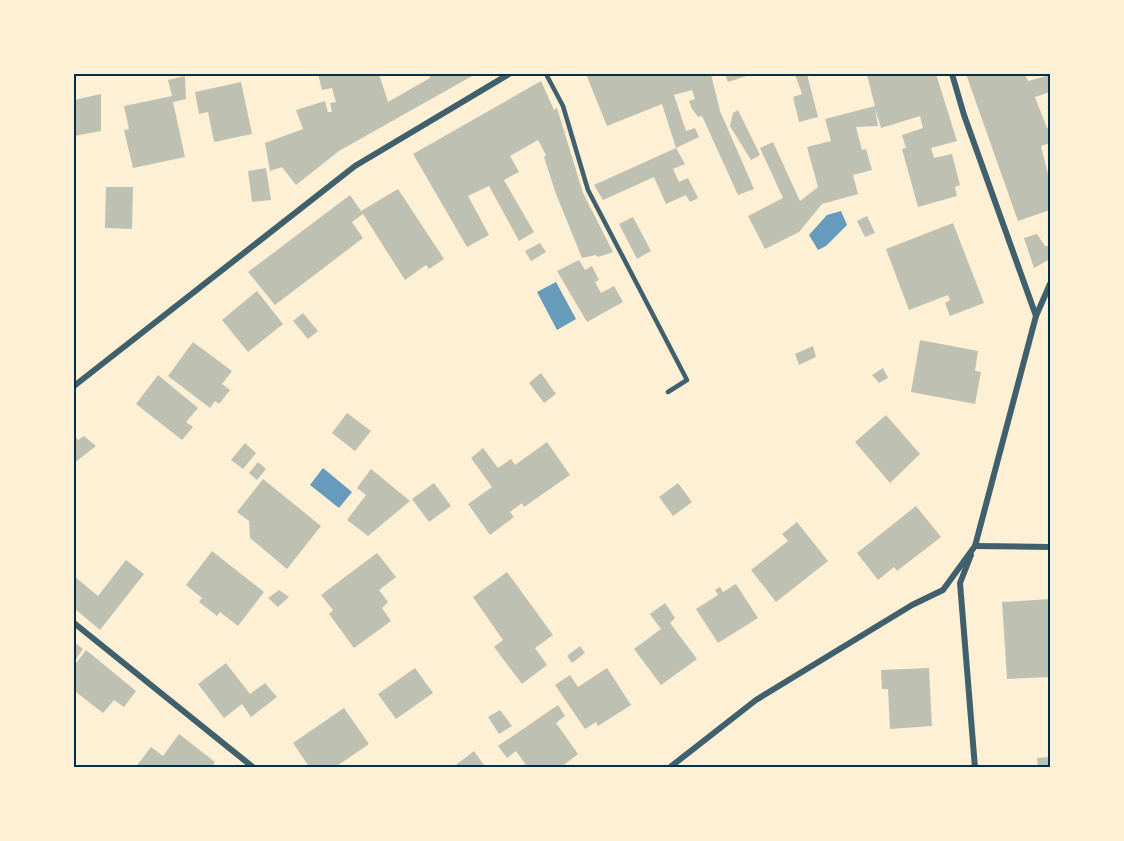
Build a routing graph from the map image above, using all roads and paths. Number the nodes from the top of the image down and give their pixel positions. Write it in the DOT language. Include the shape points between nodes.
graph roads {
  1 [pos="509,74"];
  2 [pos="546,74"];
  3 [pos="842,74"];
  4 [pos="850,74"];
  5 [pos="952,74"];
  6 [pos="1050,284"];
  7 [pos="1035,316"];
  8 [pos="74,386"];
  9 [pos="668,392"];
  10 [pos="975,546"];
  11 [pos="1050,547"];
  12 [pos="74,623"];
  13 [pos="254,768"];
  14 [pos="669,768"];
  15 [pos="975,768"];
  1 -- 8 [label="street" via="356,166"];
  2 -- 9 [label="lane" via="563,106 588,190 687,380"];
  3 -- 4 [label="path"];
  5 -- 7 [label="street"];
  6 -- 7 [label="street"];
  7 -- 10 [label="street"];
  10 -- 11 [label="street"];
  10 -- 14 [label="street" via="943,590 756,700"];
  10 -- 15 [label="street" via="960,583"];
  12 -- 13 [label="street"];
}
